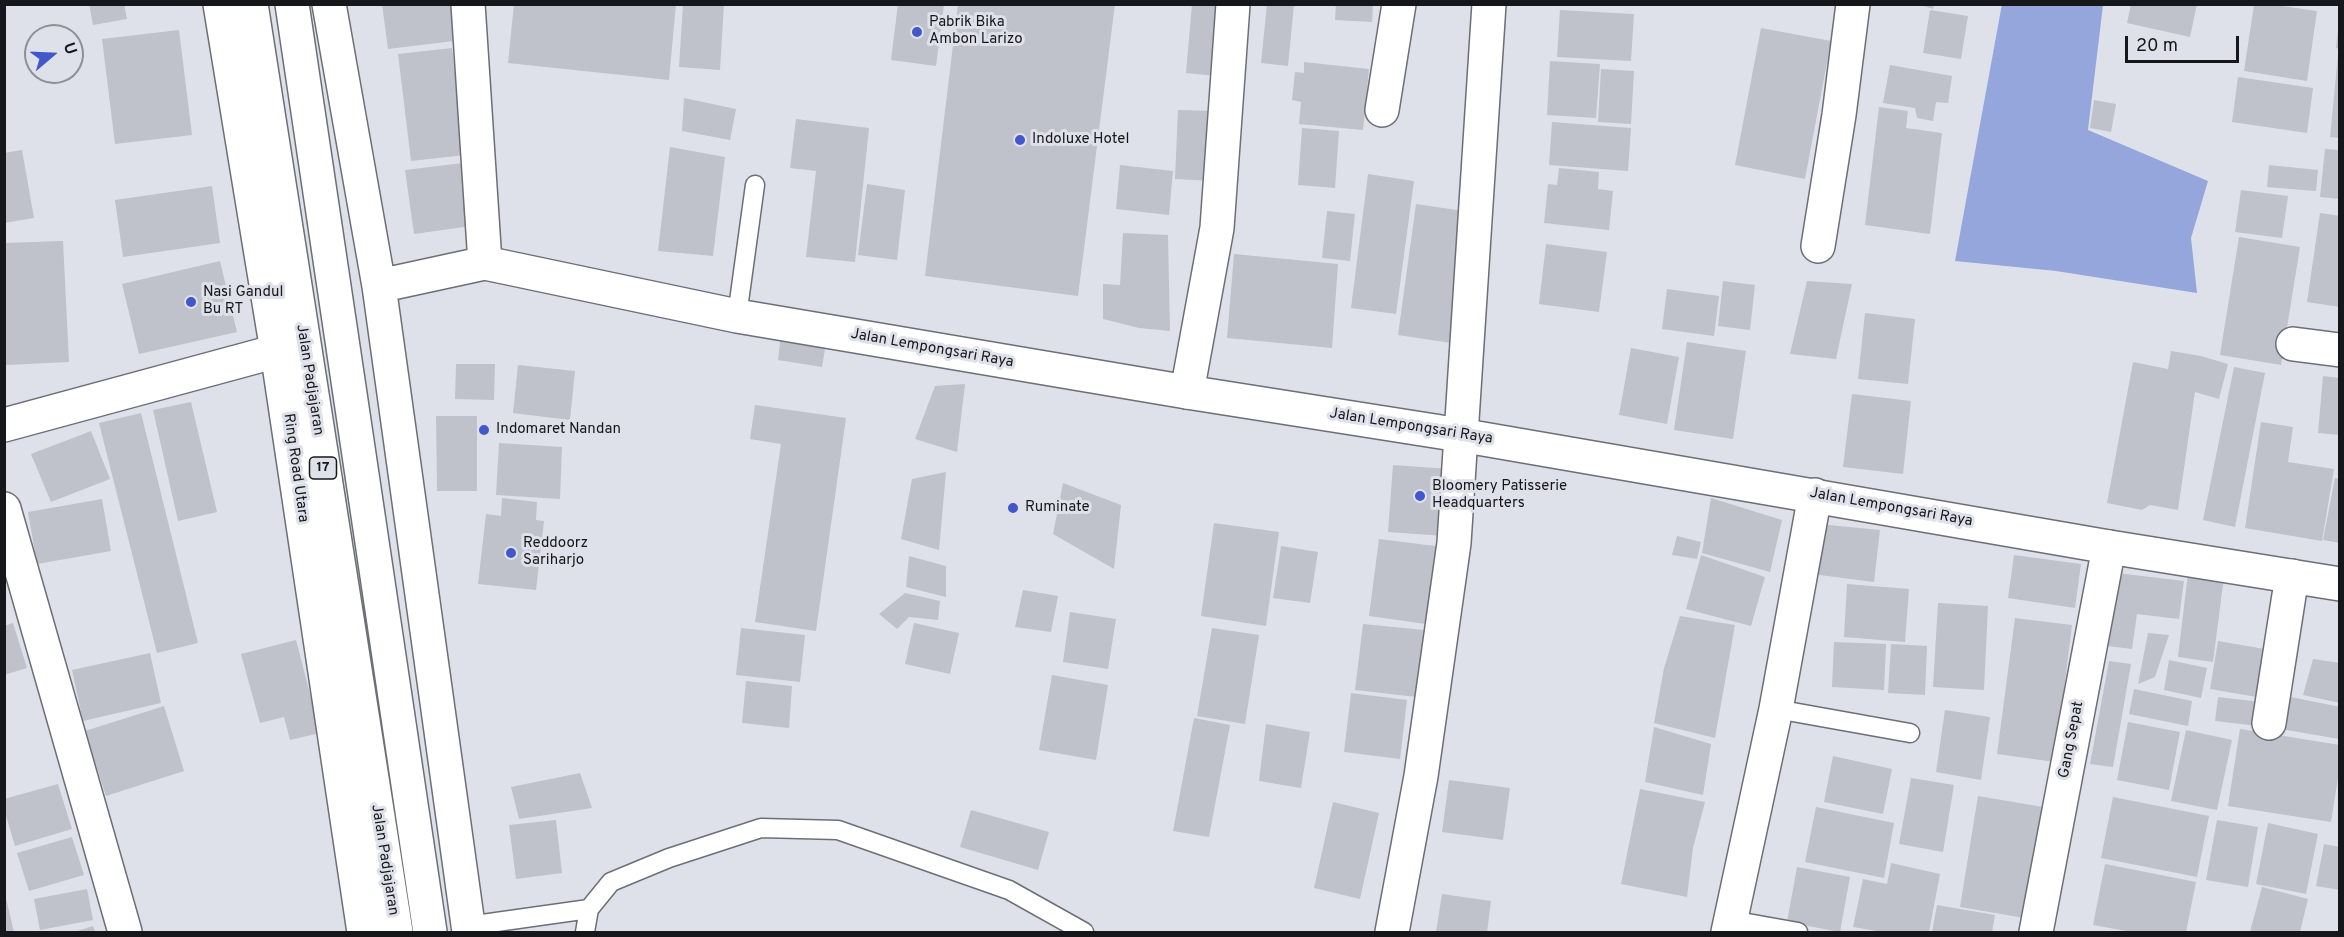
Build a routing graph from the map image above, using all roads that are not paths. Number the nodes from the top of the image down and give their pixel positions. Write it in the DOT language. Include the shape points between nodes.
graph roads {
  1 [pos="220,4"];
  2 [pos="251,4"];
  3 [pos="292,4"];
  4 [pos="329,4"];
  5 [pos="468,4"];
  6 [pos="1233,4"];
  7 [pos="1399,4"];
  8 [pos="1489,4"];
  9 [pos="1853,4"];
  10 [pos="1382,110"];
  11 [pos="755,185"];
  12 [pos="1818,246"];
  13 [pos="485,263"];
  14 [pos="379,286"];
  15 [pos="737,316"];
  16 [pos="2293,344"];
  17 [pos="2340,350"];
  18 [pos="277,351"];
  19 [pos="1187,392"];
  20 [pos="4,425"];
  21 [pos="1460,435"];
  22 [pos="1815,495"];
  23 [pos="4,509"];
  24 [pos="2109,547"];
  25 [pos="2292,576"];
  26 [pos="2340,584"];
  27 [pos="1776,709"];
  28 [pos="2270,723"];
  29 [pos="1910,733"];
  30 [pos="589,909"];
  31 [pos="1729,926"];
  32 [pos="468,929"];
  33 [pos="125,933"];
  34 [pos="364,933"];
  35 [pos="396,933"];
  36 [pos="430,933"];
  37 [pos="585,933"];
  38 [pos="1084,933"];
  39 [pos="1392,933"];
  40 [pos="1798,933"];
  41 [pos="2036,933"];
  1 -- 18 [label="main road, Ring Road Utara"];
  2 -- 35 [label="main road, Jalan Padjajaran / 17"];
  3 -- 36 [label="main road, 17"];
  4 -- 14 [label="main road"];
  5 -- 13 [label="main road"];
  6 -- 19 [label="main road" via="1217,228"];
  7 -- 10 [label="main road"];
  8 -- 21 [label="main road"];
  9 -- 12 [label="main road"];
  11 -- 15 [label="lane"];
  13 -- 14 [label="main road"];
  13 -- 15 [label="main road, Jalan Lempongsari Raya"];
  14 -- 32 [label="main road"];
  15 -- 19 [label="main road, Jalan Lempongsari Raya"];
  16 -- 17 [label="main road"];
  18 -- 20 [label="main road"];
  18 -- 34 [label="main road, Ring Road Utara"];
  19 -- 21 [label="main road, Jalan Lempongsari Raya"];
  21 -- 22 [label="main road, Jalan Lempongsari Raya"];
  21 -- 39 [label="main road" via="1454,543 1421,776"];
  22 -- 24 [label="main road, Jalan Lempongsari Raya"];
  22 -- 27 [label="main road"];
  23 -- 33 [label="main road"];
  24 -- 25 [label="main road, Jalan Lempongsari Raya"];
  24 -- 41 [label="main road, Gang Sepat"];
  25 -- 26 [label="main road, Jalan Lempongsari Raya"];
  25 -- 28 [label="main road"];
  27 -- 29 [label="lane"];
  27 -- 31 [label="main road"];
  30 -- 32 [label="lane"];
  30 -- 37 [label="lane"];
  30 -- 38 [label="lane" via="611,882 761,828 838,830 1009,890"];
  31 -- 40 [label="lane"];
}
